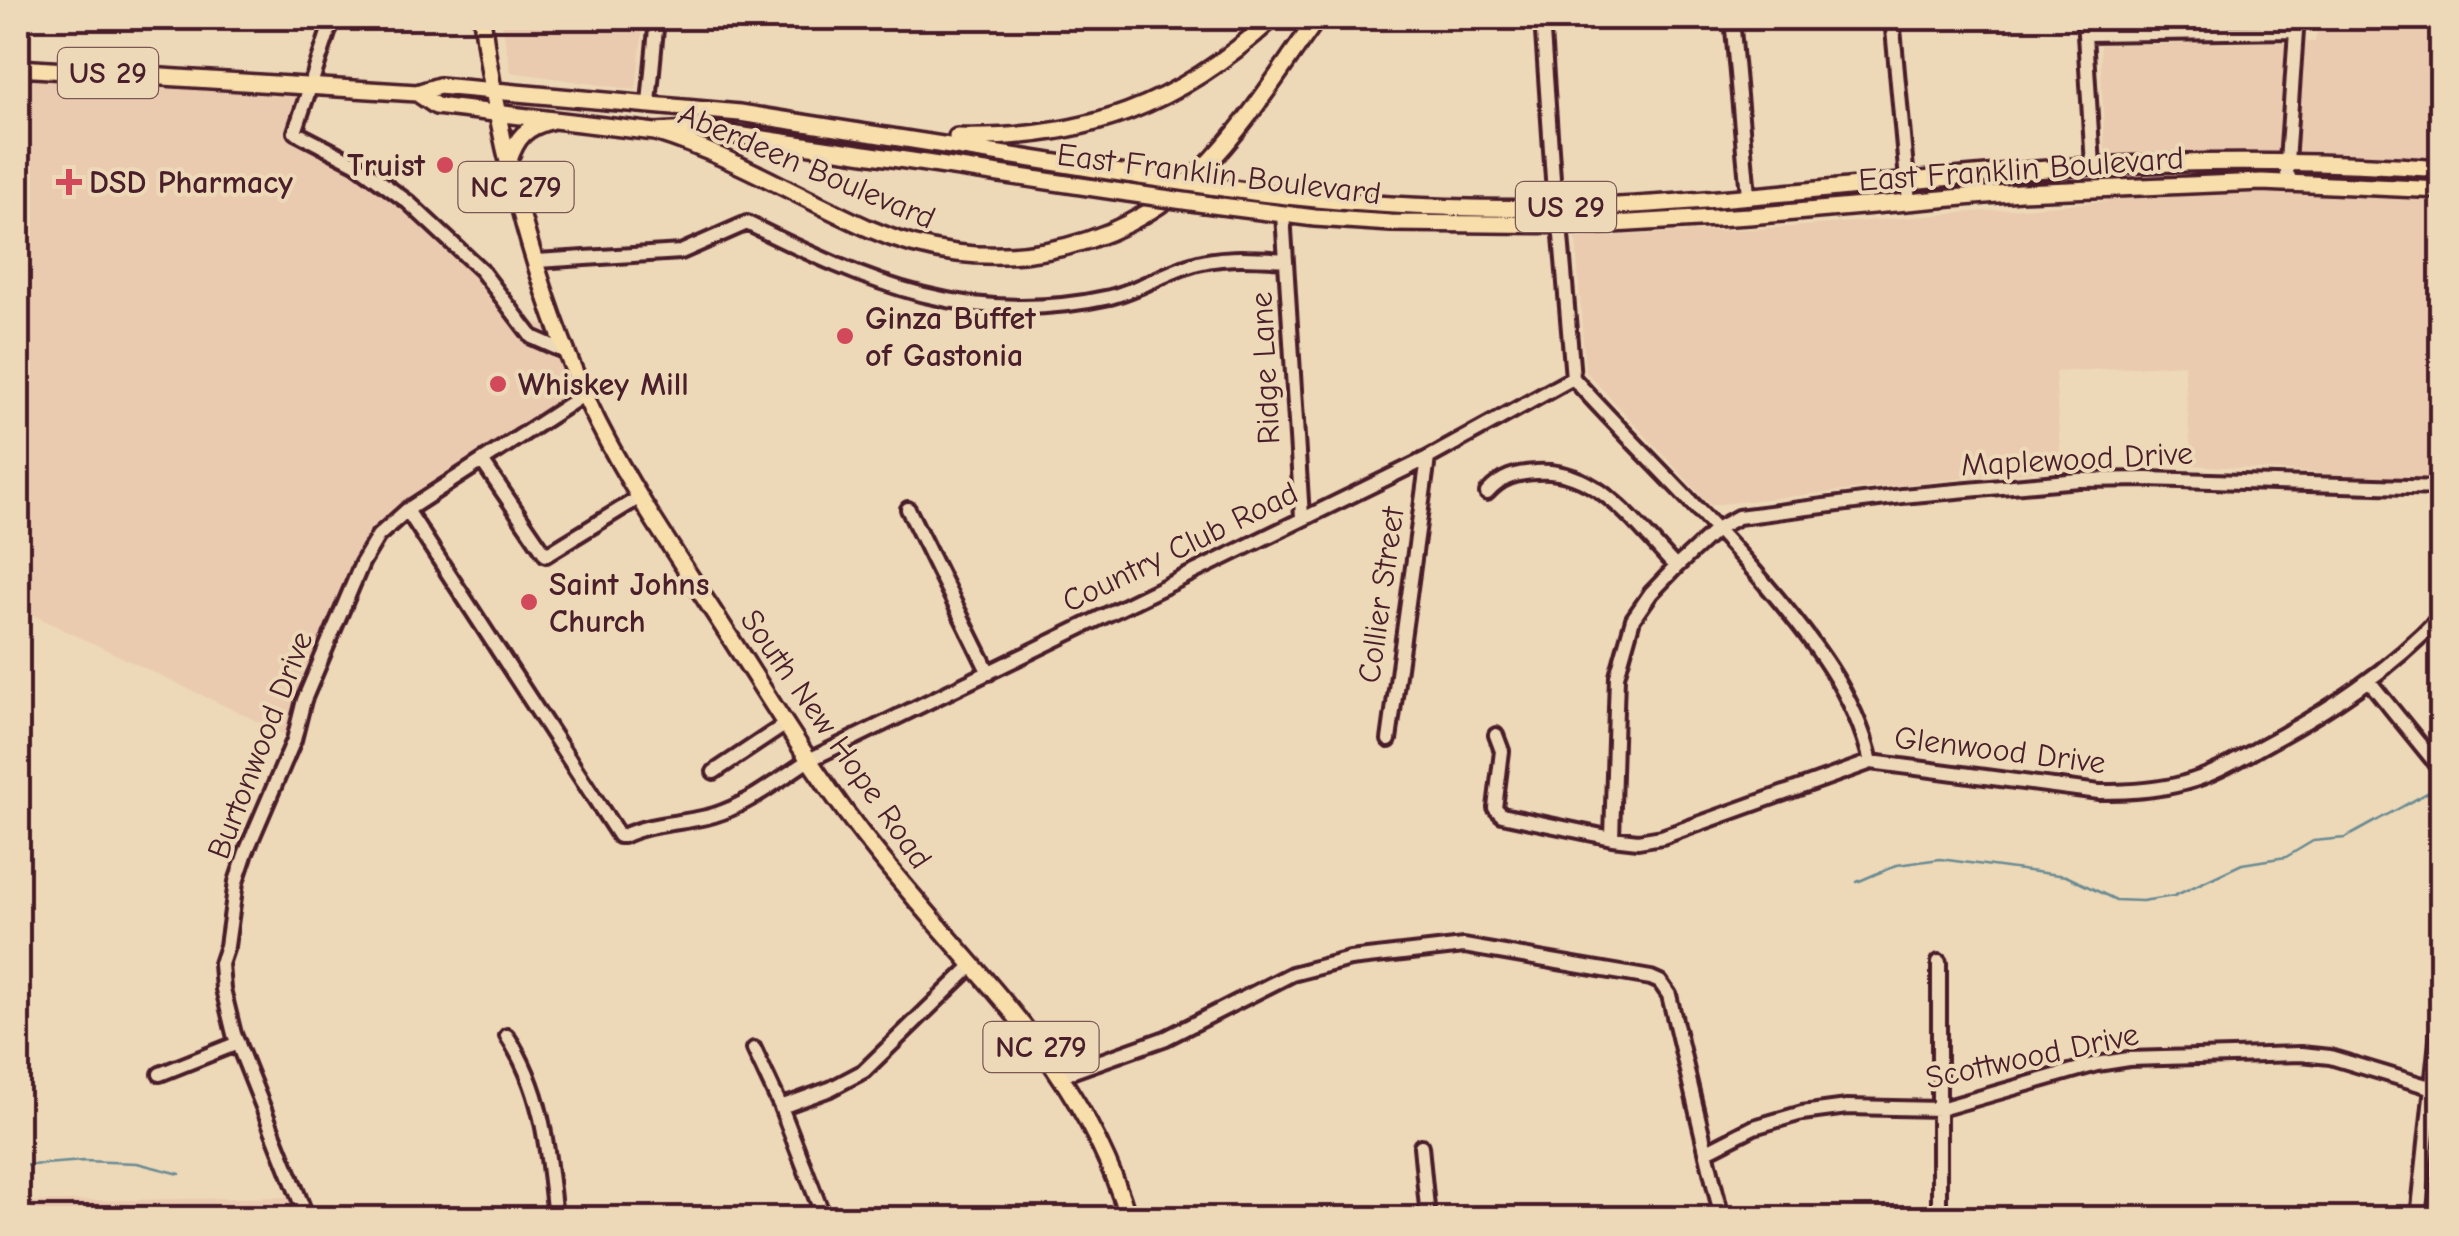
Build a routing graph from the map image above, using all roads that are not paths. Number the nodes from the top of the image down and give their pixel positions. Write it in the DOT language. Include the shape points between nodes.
graph roads {
  1 [pos="332,18"];
  2 [pos="482,18"];
  3 [pos="657,18"];
  4 [pos="1272,18"];
  5 [pos="1318,18"];
  6 [pos="1542,18"];
  7 [pos="1732,18"];
  8 [pos="1892,18"];
  9 [pos="2084,18"];
  10 [pos="2298,24"];
  11 [pos="2086,34"];
  12 [pos="18,68"];
  13 [pos="310,86"];
  14 [pos="494,91"];
  15 [pos="417,94"];
  16 [pos="649,103"];
  17 [pos="499,112"];
  18 [pos="556,119"];
  19 [pos="654,132"];
  20 [pos="894,136"];
  21 [pos="509,160"];
  22 [pos="2287,162"];
  23 [pos="2093,166"];
  24 [pos="2442,169"];
  25 [pos="1908,180"];
  26 [pos="2292,182"];
  27 [pos="2442,190"];
  28 [pos="1748,195"];
  29 [pos="1909,202"];
  30 [pos="1283,214"];
  31 [pos="1557,216"];
  32 [pos="1286,260"];
  33 [pos="537,261"];
  34 [pos="566,352"];
  35 [pos="1573,378"];
  36 [pos="584,394"];
  37 [pos="1428,458"];
  38 [pos="482,461"];
  39 [pos="2442,488"];
  40 [pos="1487,493"];
  41 [pos="640,496"];
  42 [pos="908,509"];
  43 [pos="406,510"];
  44 [pos="1302,517"];
  45 [pos="1718,528"];
  46 [pos="1676,568"];
  47 [pos="2442,616"];
  48 [pos="989,673"];
  49 [pos="2369,680"];
  50 [pos="786,724"];
  51 [pos="1496,735"];
  52 [pos="1389,740"];
  53 [pos="809,760"];
  54 [pos="1871,762"];
  55 [pos="2442,771"];
  56 [pos="714,772"];
  57 [pos="1612,838"];
  58 [pos="1939,962"];
  59 [pos="972,966"];
  60 [pos="2442,994"];
  61 [pos="506,1036"];
  62 [pos="238,1043"];
  63 [pos="754,1049"];
  64 [pos="160,1074"];
  65 [pos="1062,1075"];
  66 [pos="2432,1088"];
  67 [pos="781,1107"];
  68 [pos="1940,1109"];
  69 [pos="1420,1146"];
  70 [pos="1707,1151"];
  71 [pos="307,1218"];
  72 [pos="555,1218"];
  73 [pos="824,1218"];
  74 [pos="1128,1218"];
  75 [pos="1428,1218"];
  76 [pos="1722,1218"];
  77 [pos="1939,1218"];
  78 [pos="2418,1218"];
  1 -- 13 [label="street"];
  2 -- 14 [label="main road, NC 279"];
  3 -- 16 [label="street"];
  4 -- 20 [label="main road, Aberdeen Boulevard" via="1217,65 1110,118 1012,138"];
  5 -- 19 [label="main road, Aberdeen Boulevard" via="1200,172 1131,224 1050,252 976,256 906,242 759,172"];
  6 -- 31 [label="street"];
  7 -- 28 [label="street"];
  8 -- 25 [label="street"];
  9 -- 11 [label="street"];
  10 -- 11 [label="street"];
  10 -- 22 [label="street"];
  11 -- 23 [label="street"];
  12 -- 13 [label="main road, East Franklin Boulevard / US 29"];
  13 -- 15 [label="main road, East Franklin Boulevard / US 29"];
  13 -- 34 [label="street" via="295,132 355,163 408,202 482,270 532,337"];
  14 -- 15 [label="main road, East Franklin Boulevard / US 29" via="439,86"];
  14 -- 16 [label="main road, East Franklin Boulevard / US 29"];
  14 -- 17 [label="main road, South New Hope Road / NC 279"];
  15 -- 17 [label="main road, East Franklin Boulevard / US 29" via="436,106"];
  16 -- 20 [label="main road, East Franklin Boulevard / US 29"];
  17 -- 18 [label="main road, East Franklin Boulevard / US 29"];
  17 -- 21 [label="main road, South New Hope Road / NC 279"];
  18 -- 19 [label="main road, East Franklin Boulevard / US 29"];
  18 -- 21 [label="main road" via="529,128"];
  19 -- 30 [label="main road, East Franklin Boulevard / US 29, bridge" via="736,135"];
  20 -- 31 [label="main road, East Franklin Boulevard / US 29, bridge" via="1224,188"];
  21 -- 33 [label="main road, South New Hope Road / NC 279"];
  22 -- 23 [label="main road, East Franklin Boulevard / US 29"];
  22 -- 24 [label="main road, East Franklin Boulevard / US 29"];
  22 -- 26 [label="street"];
  23 -- 25 [label="main road, East Franklin Boulevard / US 29"];
  25 -- 28 [label="main road, East Franklin Boulevard / US 29"];
  25 -- 29 [label="street"];
  26 -- 27 [label="main road, East Franklin Boulevard / US 29"];
  26 -- 29 [label="main road, East Franklin Boulevard / US 29"];
  28 -- 31 [label="main road, East Franklin Boulevard / US 29"];
  29 -- 31 [label="main road, East Franklin Boulevard / US 29" via="1648,223"];
  30 -- 31 [label="main road, East Franklin Boulevard / US 29" via="1391,223"];
  30 -- 32 [label="street, Ridge Lane"];
  31 -- 35 [label="street"];
  32 -- 33 [label="street" via="1234,257 1189,265 1133,292 1062,308 1002,309 865,277 747,223 681,252"];
  32 -- 44 [label="street, Ridge Lane"];
  33 -- 34 [label="main road, South New Hope Road / NC 279"];
  34 -- 36 [label="main road, South New Hope Road / NC 279"];
  35 -- 37 [label="street, Country Club Road"];
  35 -- 45 [label="street, Glenwood Drive"];
  36 -- 38 [label="street, Burtonwood Drive"];
  36 -- 41 [label="main road, South New Hope Road / NC 279"];
  37 -- 44 [label="street, Country Club Road"];
  37 -- 52 [label="street, Collier Street"];
  38 -- 41 [label="street" via="546,555"];
  38 -- 43 [label="street, Burtonwood Drive"];
  39 -- 45 [label="street, Maplewood Drive" via="2079,480 1749,515"];
  40 -- 46 [label="street" via="1518,473 1574,477 1616,504"];
  41 -- 50 [label="main road, South New Hope Road / NC 279"];
  42 -- 48 [label="street"];
  43 -- 53 [label="street, Country Club Road" via="619,836 718,814"];
  43 -- 62 [label="street, Burtonwood Drive" via="362,563 241,867 221,964"];
  44 -- 48 [label="street, Country Club Road"];
  45 -- 46 [label="street"];
  45 -- 54 [label="street, Glenwood Drive" via="1812,640 1843,689"];
  46 -- 57 [label="street" via="1633,619 1617,676"];
  47 -- 49 [label="street, Glenwood Drive"];
  48 -- 53 [label="street, Country Club Road"];
  49 -- 54 [label="street, Glenwood Drive" via="2226,767 2136,792"];
  49 -- 55 [label="street"];
  50 -- 53 [label="main road, South New Hope Road / NC 279"];
  50 -- 56 [label="street"];
  51 -- 57 [label="street" via="1502,751 1496,808 1502,815"];
  53 -- 59 [label="main road, South New Hope Road / NC 279" via="876,853"];
  54 -- 57 [label="street" via="1662,838"];
  58 -- 68 [label="street"];
  59 -- 65 [label="main road, South New Hope Road / NC 279"];
  59 -- 67 [label="street" via="864,1071"];
  60 -- 66 [label="street"];
  61 -- 72 [label="street" via="538,1097"];
  62 -- 64 [label="street"];
  62 -- 71 [label="street, Burtonwood Drive"];
  63 -- 67 [label="street"];
  65 -- 70 [label="street" via="1166,1038 1319,965 1449,946 1485,948 1660,982"];
  65 -- 74 [label="main road, South New Hope Road / NC 279" via="1106,1154"];
  66 -- 68 [label="street, Scottwood Drive" via="2330,1057 2162,1056 2097,1064"];
  66 -- 78 [label="street"];
  67 -- 73 [label="street"];
  68 -- 70 [label="street, Scottwood Drive" via="1802,1113"];
  68 -- 77 [label="street"];
  69 -- 75 [label="street"];
  70 -- 76 [label="street"];
}
